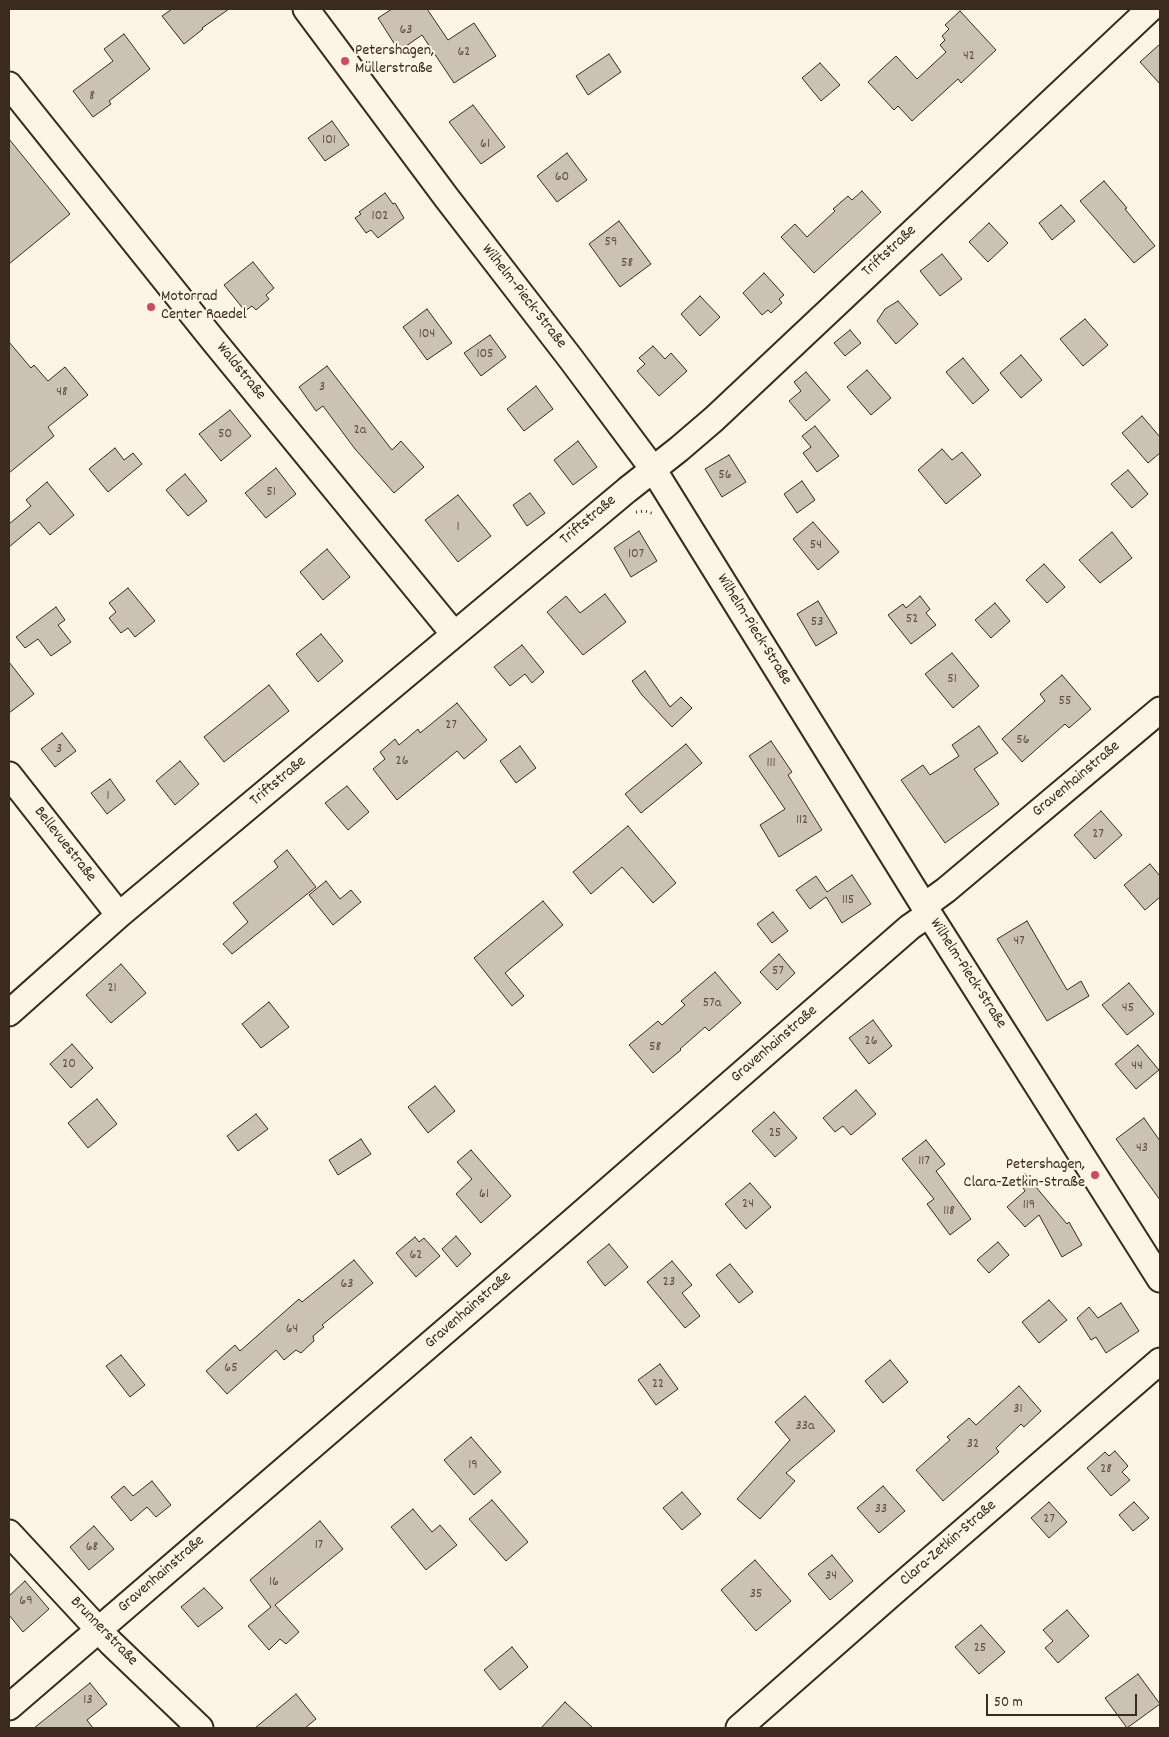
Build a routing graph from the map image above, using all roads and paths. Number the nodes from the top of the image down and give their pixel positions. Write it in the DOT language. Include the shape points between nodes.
graph roads {
  1 [pos="306,9"];
  2 [pos="1150,9"];
  3 [pos="9,85"];
  4 [pos="653,470"];
  5 [pos="631,513"];
  6 [pos="661,519"];
  7 [pos="454,634"];
  8 [pos="1160,710"];
  9 [pos="9,775"];
  10 [pos="926,910"];
  11 [pos="119,915"];
  12 [pos="9,1013"];
  13 [pos="1160,1279"];
  14 [pos="1160,1361"];
  15 [pos="9,1533"];
  16 [pos="99,1629"];
  17 [pos="9,1707"];
  18 [pos="200,1728"];
  19 [pos="739,1728"];
  1 -- 4 [label="street, Wilhelm-Pieck-Straße"];
  2 -- 4 [label="street, Triftstraße" via="714,419"];
  3 -- 7 [label="street, Waldstraße"];
  4 -- 7 [label="street, Triftstraße"];
  4 -- 10 [label="street, Wilhelm-Pieck-Straße"];
  5 -- 6 [label="path" via="645,511"];
  7 -- 11 [label="street, Triftstraße"];
  8 -- 10 [label="street, Gravenhainstraße"];
  9 -- 11 [label="street, Bellevuestraße"];
  10 -- 13 [label="street, Wilhelm-Pieck-Straße"];
  10 -- 16 [label="street, Gravenhainstraße" via="896,940 572,1222"];
  11 -- 12 [label="street, Triftstraße"];
  14 -- 19 [label="street, Clara-Zetkin-Straße"];
  15 -- 16 [label="street, Brunnerstraße"];
  16 -- 17 [label="street, Gravenhainstraße"];
  16 -- 18 [label="street, Brunnerstraße"];
}
